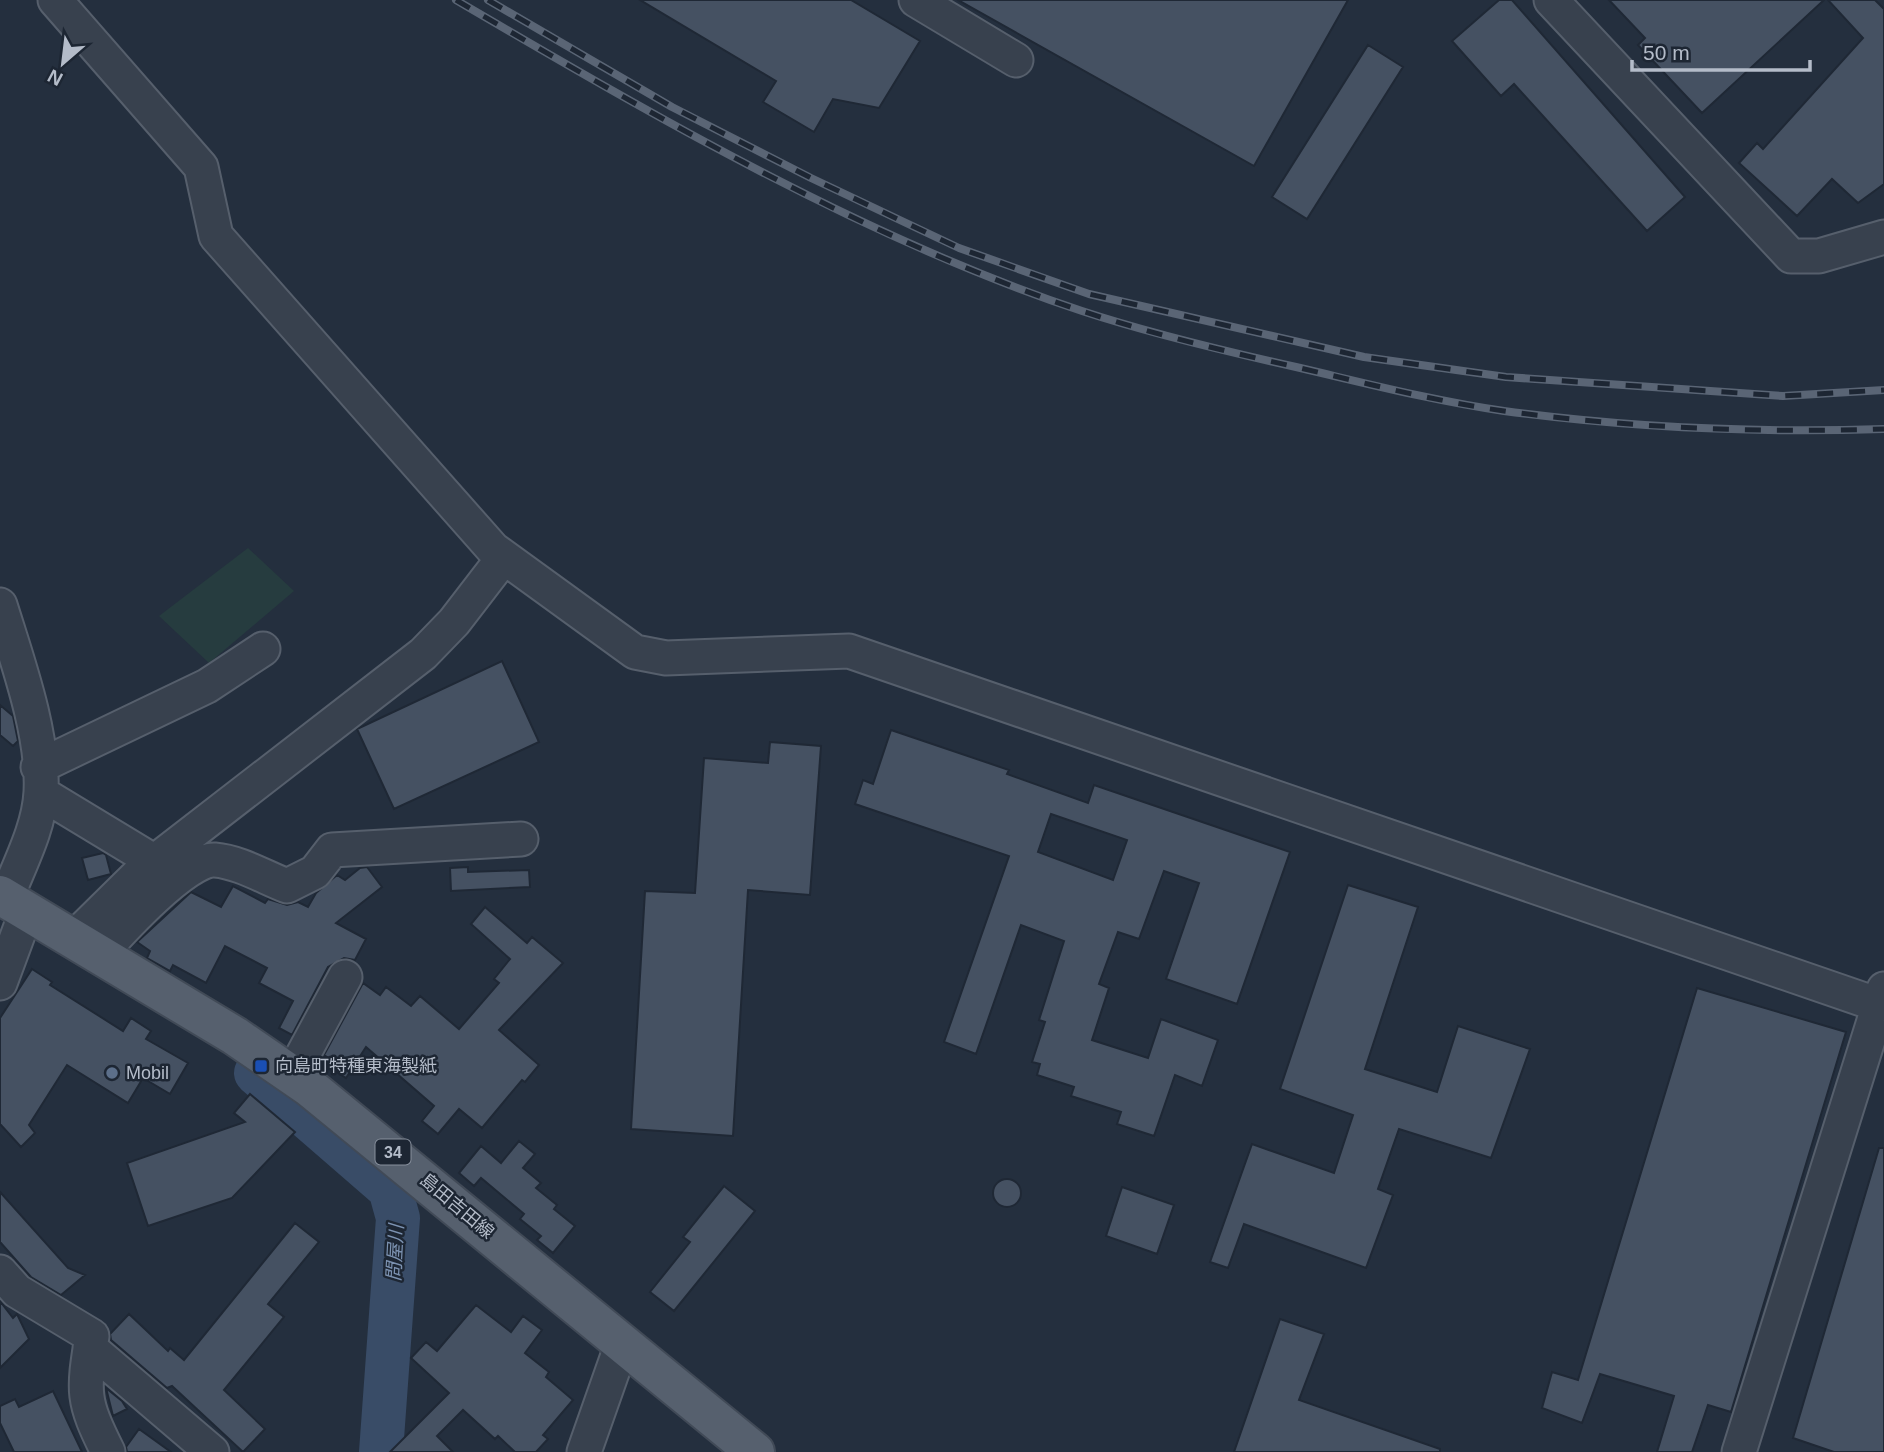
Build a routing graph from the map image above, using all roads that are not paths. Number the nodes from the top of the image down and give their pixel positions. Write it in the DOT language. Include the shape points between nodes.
graph roads {
  1 [pos="55,0"];
  2 [pos="916,0"];
  3 [pos="1551,0"];
  4 [pos="1016,60"];
  5 [pos="1884,237"];
  6 [pos="504,557"];
  7 [pos="2,617"];
  8 [pos="263,649"];
  9 [pos="40,780"];
  10 [pos="521,839"];
  11 [pos="155,862"];
  12 [pos="11,902"];
  13 [pos="85,948"];
  14 [pos="345,977"];
  15 [pos="0,982"];
  16 [pos="1882,997"];
  17 [pos="292,1075"];
  18 [pos="0,1272"];
  19 [pos="622,1344"];
  20 [pos="90,1348"];
  21 [pos="108,1452"];
  22 [pos="212,1452"];
  23 [pos="584,1452"];
  24 [pos="755,1452"];
  25 [pos="1739,1452"];
  1 -- 6 [label="street" via="201,167 216,236"];
  2 -- 4 [label="street"];
  3 -- 5 [label="street" via="1791,256 1819,256"];
  6 -- 11 [label="street" via="423,654"];
  6 -- 16 [label="street" via="635,652 666,658 849,651"];
  7 -- 9 [label="street" via="30,701"];
  8 -- 9 [label="street" via="207,686"];
  9 -- 11 [label="street"];
  9 -- 12 [label="street" via="31,835"];
  10 -- 13 [label="street" via="332,850 316,872 287,886 212,860 198,865"];
  11 -- 13 [label="street"];
  12 -- 13 [label="main road, 島田吉田線 / 34"];
  12 -- 15 [label="street"];
  13 -- 17 [label="main road, 島田吉田線 / 34"];
  14 -- 17 [label="street"];
  16 -- 25 [label="street"];
  17 -- 19 [label="main road, 島田吉田線 / 34" via="400,1158"];
  18 -- 20 [label="street" via="17,1291 92,1336"];
  19 -- 23 [label="street"];
  19 -- 24 [label="main road, 島田吉田線 / 34"];
  20 -- 21 [label="street" via="84,1385 89,1414"];
  20 -- 22 [label="street"];
}
